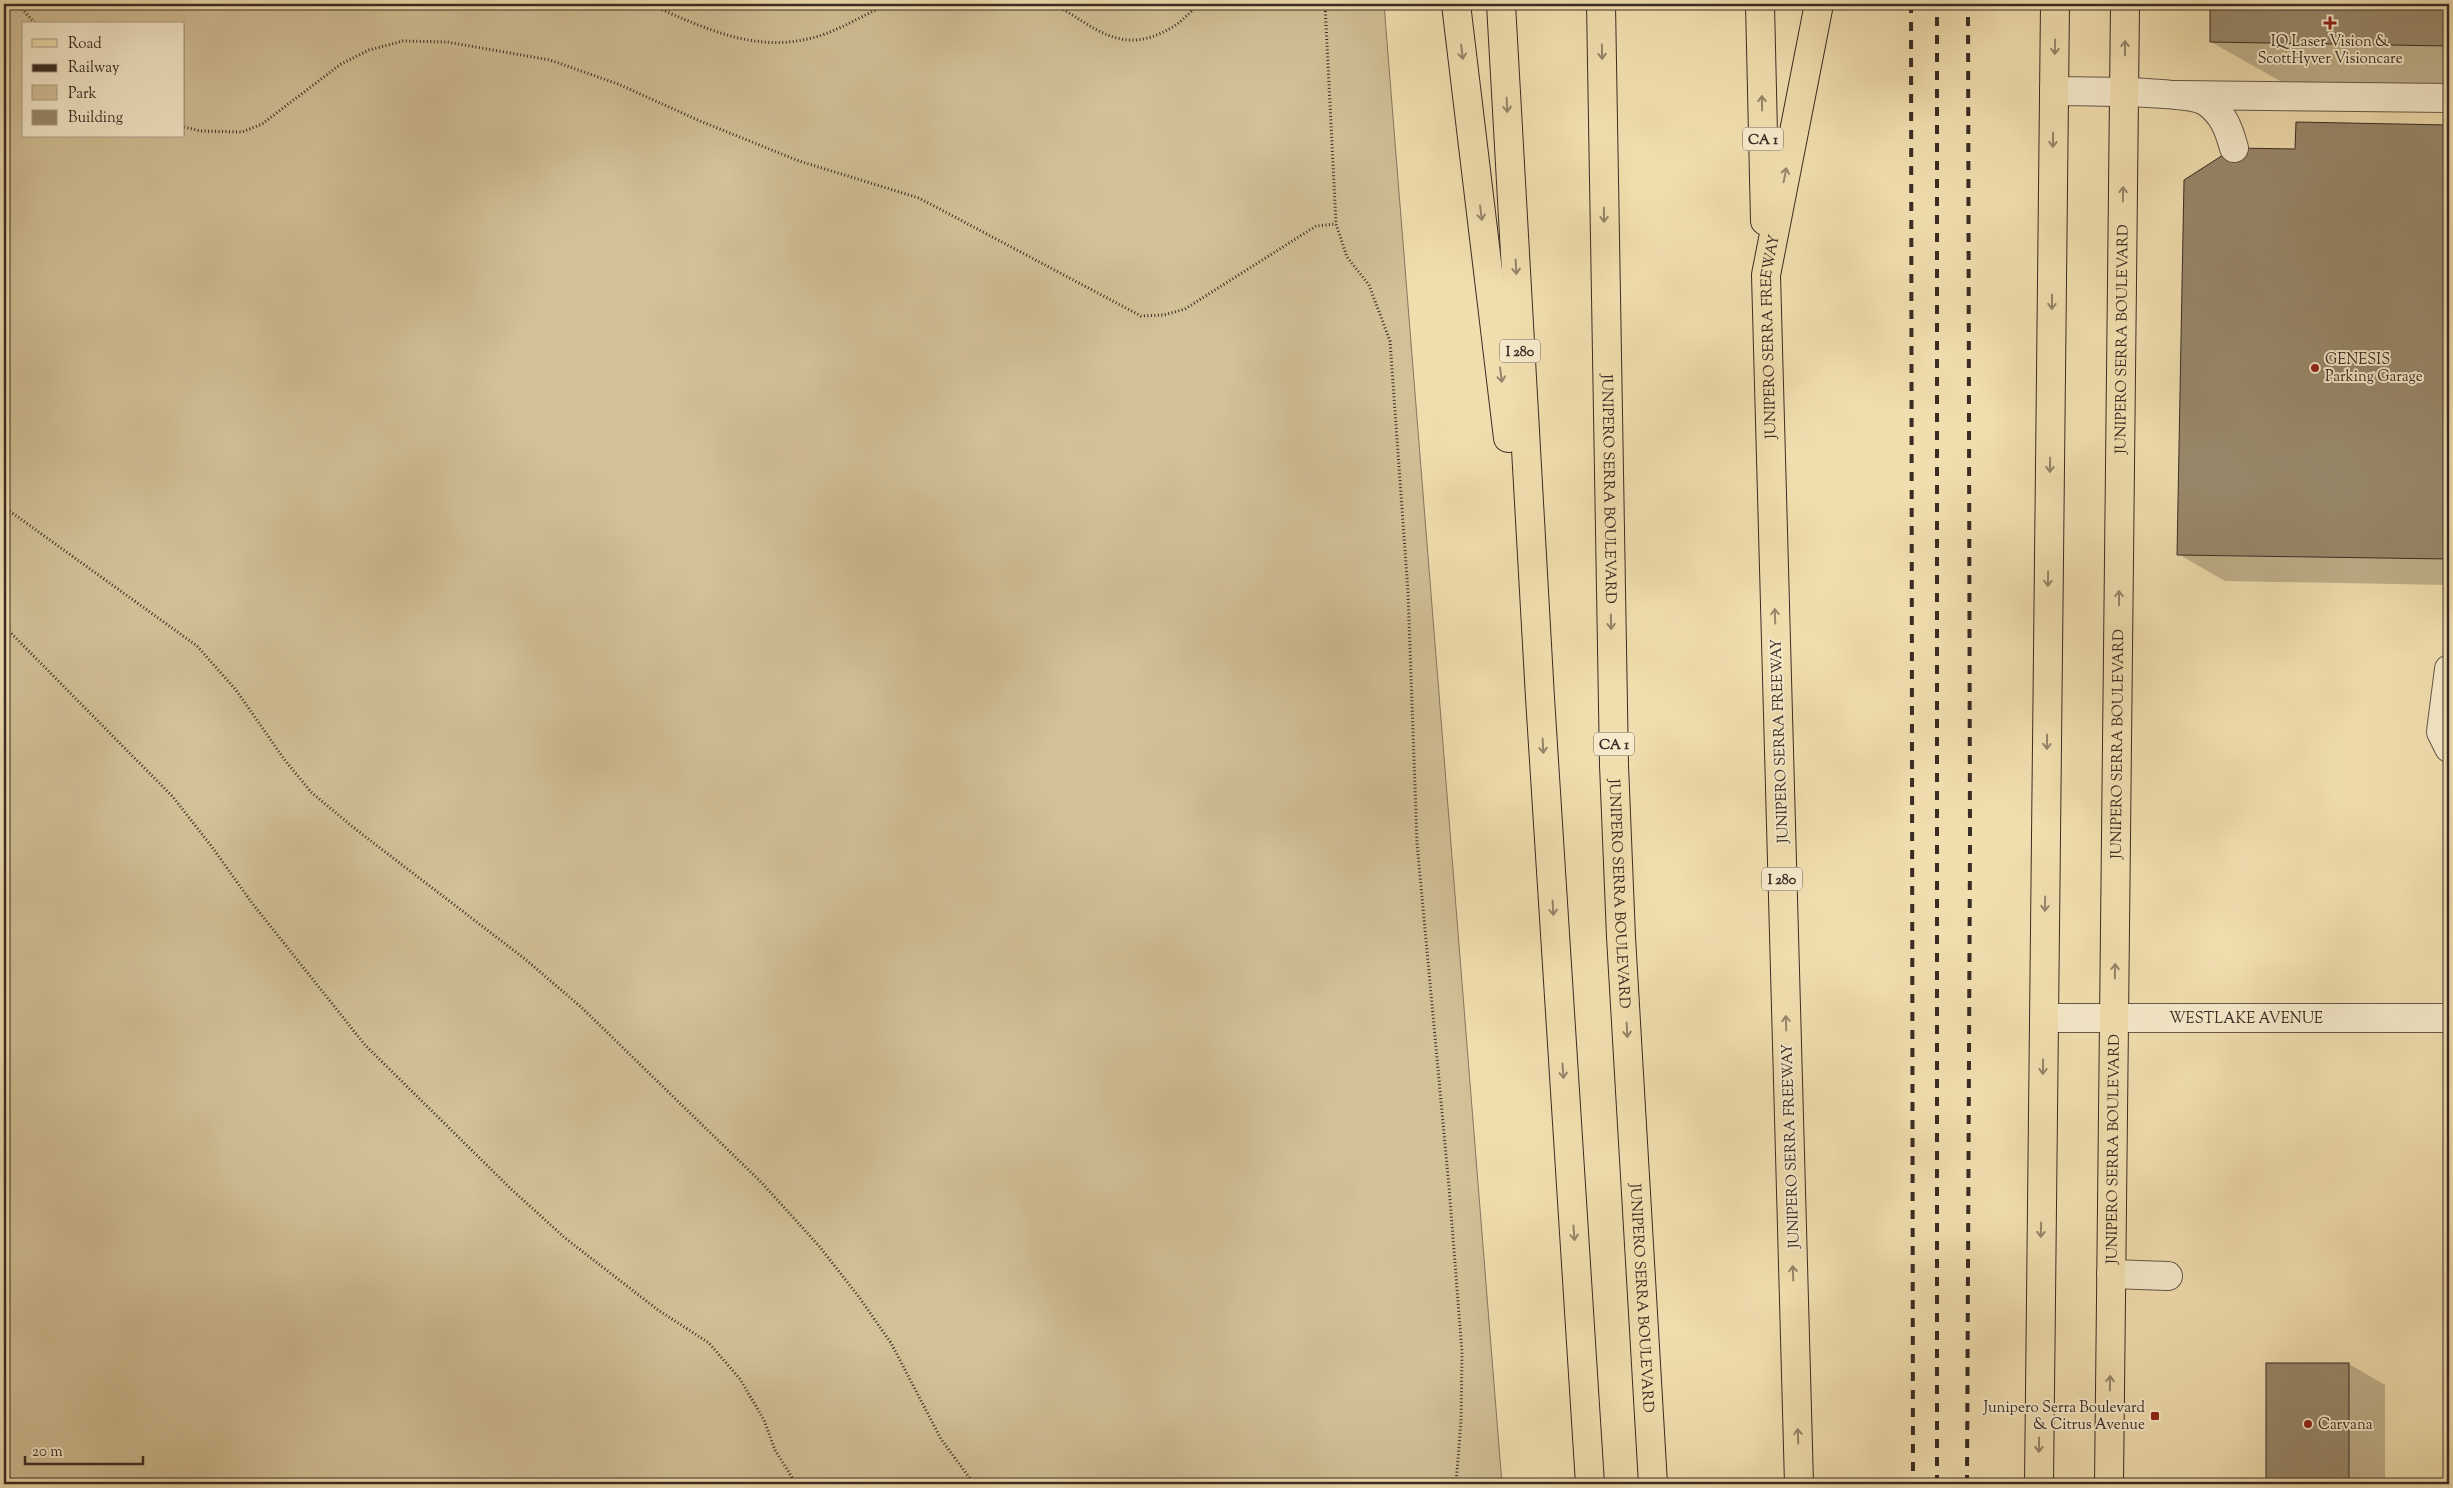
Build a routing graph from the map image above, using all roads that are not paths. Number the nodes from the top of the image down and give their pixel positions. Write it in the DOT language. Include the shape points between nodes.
graph roads {
  1 [pos="1456,4"];
  2 [pos="1501,4"];
  3 [pos="1601,4"];
  4 [pos="1760,4"];
  5 [pos="1819,4"];
  6 [pos="2055,4"];
  7 [pos="2126,4"];
  8 [pos="2054,91"];
  9 [pos="2125,93"];
  10 [pos="2177,95"];
  11 [pos="2449,98"];
  12 [pos="2234,148"];
  13 [pos="1766,274"];
  14 [pos="2449,669"];
  15 [pos="1540,698"];
  16 [pos="2449,748"];
  17 [pos="2044,1018"];
  18 [pos="2449,1018"];
  19 [pos="2114,1020"];
  20 [pos="2111,1274"];
  21 [pos="2168,1276"];
  22 [pos="1590,1484"];
  23 [pos="1653,1484"];
  24 [pos="1799,1484"];
  25 [pos="2039,1484"];
  26 [pos="2109,1484"];
  1 -- 15 [label="main road, one-way"];
  2 -- 15 [label="main road, I 280, one-way"];
  3 -- 23 [label="main road, JUNIPERO SERRA BOULEVARD / CA 1, one-way" via="1614,765"];
  13 -- 4 [label="main road, CA 1, one-way"];
  13 -- 5 [label="main road, JUNIPERO SERRA FREEWAY, one-way"];
  6 -- 8 [label="main road, one-way"];
  9 -- 7 [label="main road, JUNIPERO SERRA BOULEVARD, one-way"];
  8 -- 9 [label="street"];
  8 -- 17 [label="main road, one-way"];
  9 -- 10 [label="street"];
  19 -- 9 [label="main road, JUNIPERO SERRA BOULEVARD, one-way"];
  10 -- 11 [label="street"];
  10 -- 12 [label="street" via="2207,102 2226,121"];
  24 -- 13 [label="main road, JUNIPERO SERRA FREEWAY / I 280, one-way"];
  14 -- 16 [label="street" via="2441,732"];
  15 -- 22 [label="main road, I 280, one-way"];
  17 -- 19 [label="street, WESTLAKE AVENUE"];
  17 -- 25 [label="main road, one-way"];
  18 -- 19 [label="street, WESTLAKE AVENUE"];
  19 -- 20 [label="main road, JUNIPERO SERRA BOULEVARD"];
  20 -- 21 [label="street"];
  26 -- 20 [label="main road, JUNIPERO SERRA BOULEVARD, one-way"];
}
